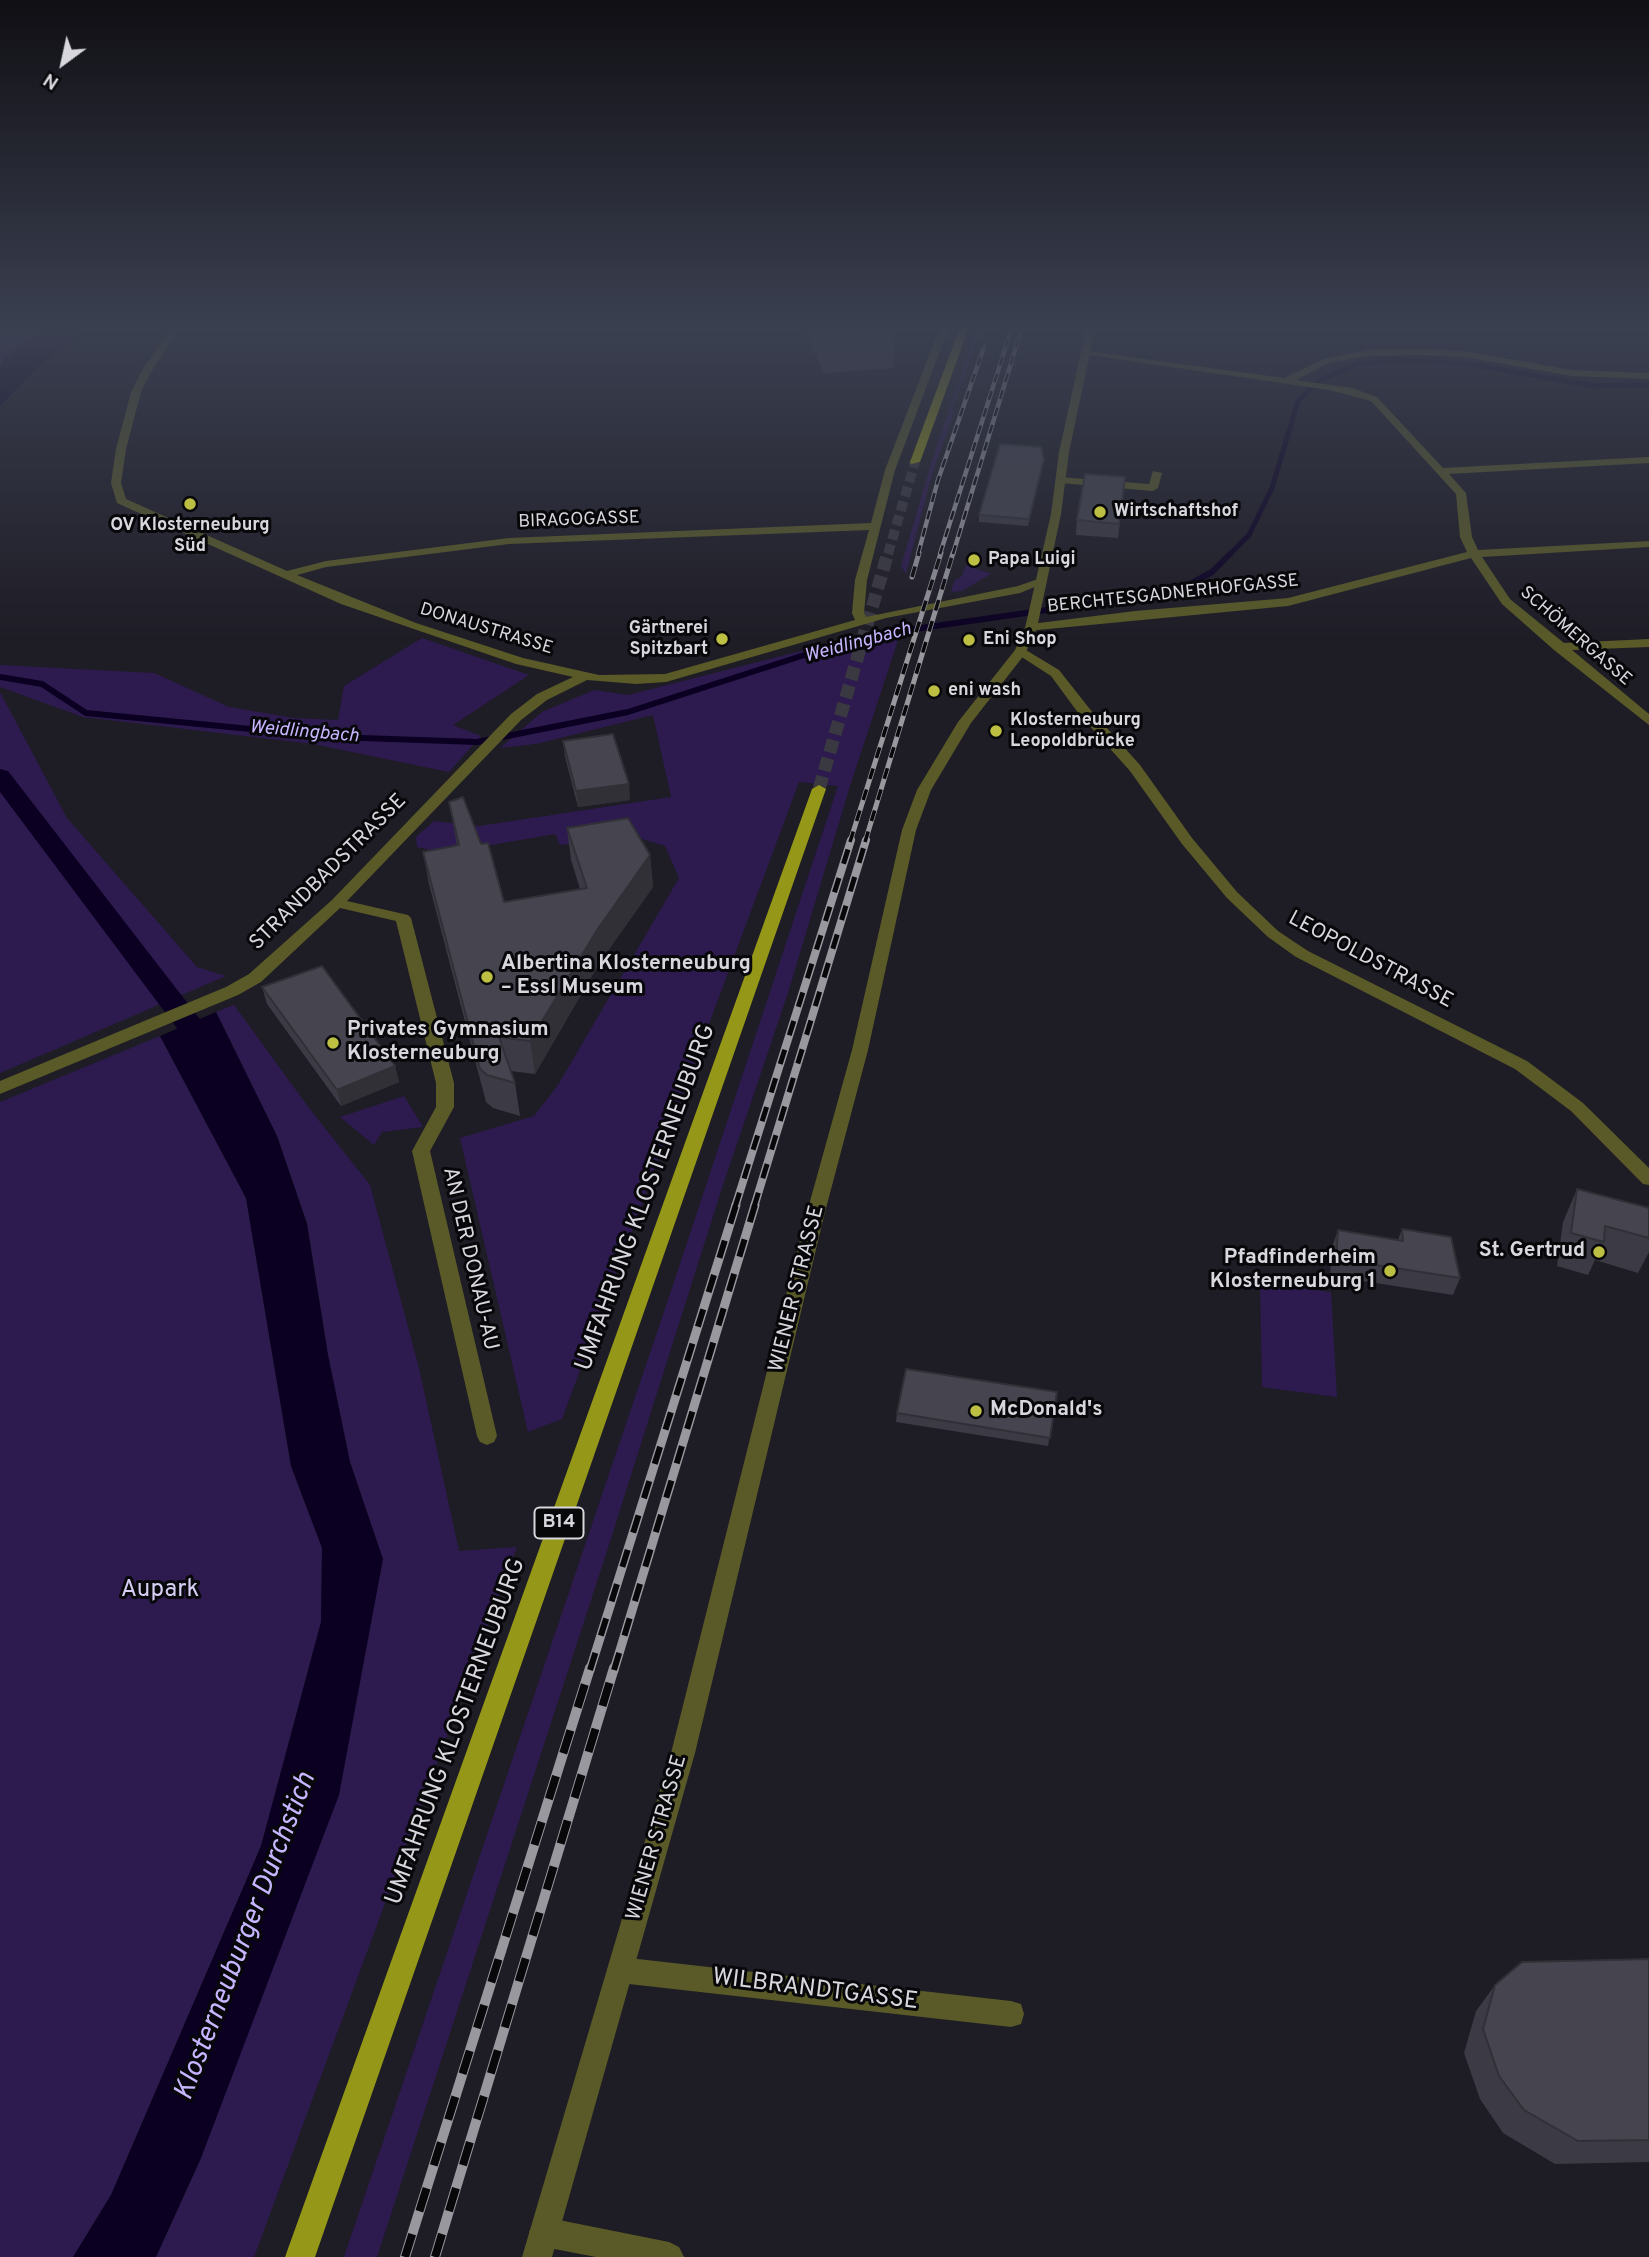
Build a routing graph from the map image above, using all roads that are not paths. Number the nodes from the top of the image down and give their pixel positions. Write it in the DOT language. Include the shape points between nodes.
graph roads {
  1 [pos="125,432"];
  2 [pos="904,432"];
  3 [pos="926,432"];
  4 [pos="1069,432"];
  5 [pos="1405,432"];
  6 [pos="1649,460"];
  7 [pos="915,462"];
  8 [pos="1442,471"];
  9 [pos="1157,473"];
  10 [pos="1060,480"];
  11 [pos="875,526"];
  12 [pos="1649,544"];
  13 [pos="1474,554"];
  14 [pos="288,574"];
  15 [pos="1041,582"];
  16 [pos="862,622"];
  17 [pos="1032,625"];
  18 [pos="1649,643"];
  19 [pos="1558,647"];
  20 [pos="1021,651"];
  21 [pos="583,677"];
  22 [pos="1649,721"];
  23 [pos="819,789"];
  24 [pos="337,903"];
  25 [pos="0,1088"];
  26 [pos="1649,1179"];
  27 [pos="487,1436"];
  28 [pos="620,1970"];
  29 [pos="1011,2014"];
  30 [pos="541,2244"];
  31 [pos="300,2257"];
  32 [pos="669,2257"];
  1 -- 14 [label="street, DONAUSTRASSE" via="116,490 127,505"];
  2 -- 11 [label="street"];
  3 -- 7 [label="main road"];
  4 -- 10 [label="street, WIENER STRASSE"];
  5 -- 8 [label="street, SCHÖMERGASSE"];
  6 -- 8 [label="street"];
  8 -- 13 [label="street, SCHÖMERGASSE" via="1461,493 1466,537"];
  9 -- 10 [label="street" via="1153,488"];
  10 -- 15 [label="street, WIENER STRASSE"];
  11 -- 14 [label="street, BIRAGOGASSE" via="509,541 326,564"];
  11 -- 16 [label="street" via="861,580 858,613"];
  12 -- 13 [label="street, BERCHTESGADNERHOFGASSE"];
  13 -- 17 [label="street, BERCHTESGADNERHOFGASSE" via="1288,602"];
  13 -- 19 [label="street, SCHÖMERGASSE" via="1506,601"];
  14 -- 21 [label="street, DONAUSTRASSE" via="412,626"];
  15 -- 16 [label="street, DONAUSTRASSE"];
  15 -- 17 [label="street, WIENER STRASSE"];
  16 -- 21 [label="street, DONAUSTRASSE" via="666,678"];
  17 -- 20 [label="street, WIENER STRASSE"];
  18 -- 19 [label="street"];
  19 -- 22 [label="street, SCHÖMERGASSE"];
  20 -- 26 [label="street, LEOPOLDSTRASSE" via="1055,673 1135,768 1186,841 1273,934 1303,954 1521,1065 1577,1107"];
  20 -- 28 [label="street, WIENER STRASSE" via="965,722 925,790 909,830 860,1050 683,1753"];
  21 -- 24 [label="street, STRANDBADSTRASSE" via="542,696 516,717"];
  23 -- 31 [label="main road, UMFAHRUNG KLOSTERNEUBURG / B14"];
  24 -- 25 [label="street, STRANDBADSTRASSE" via="272,963 232,991"];
  24 -- 27 [label="street, AN DER DONAU-AU" via="403,918 445,1083 445,1107 421,1151"];
  28 -- 29 [label="street, WILBRANDTGASSE"];
  28 -- 30 [label="street, WIENER STRASSE"];
  30 -- 32 [label="street"];
}
